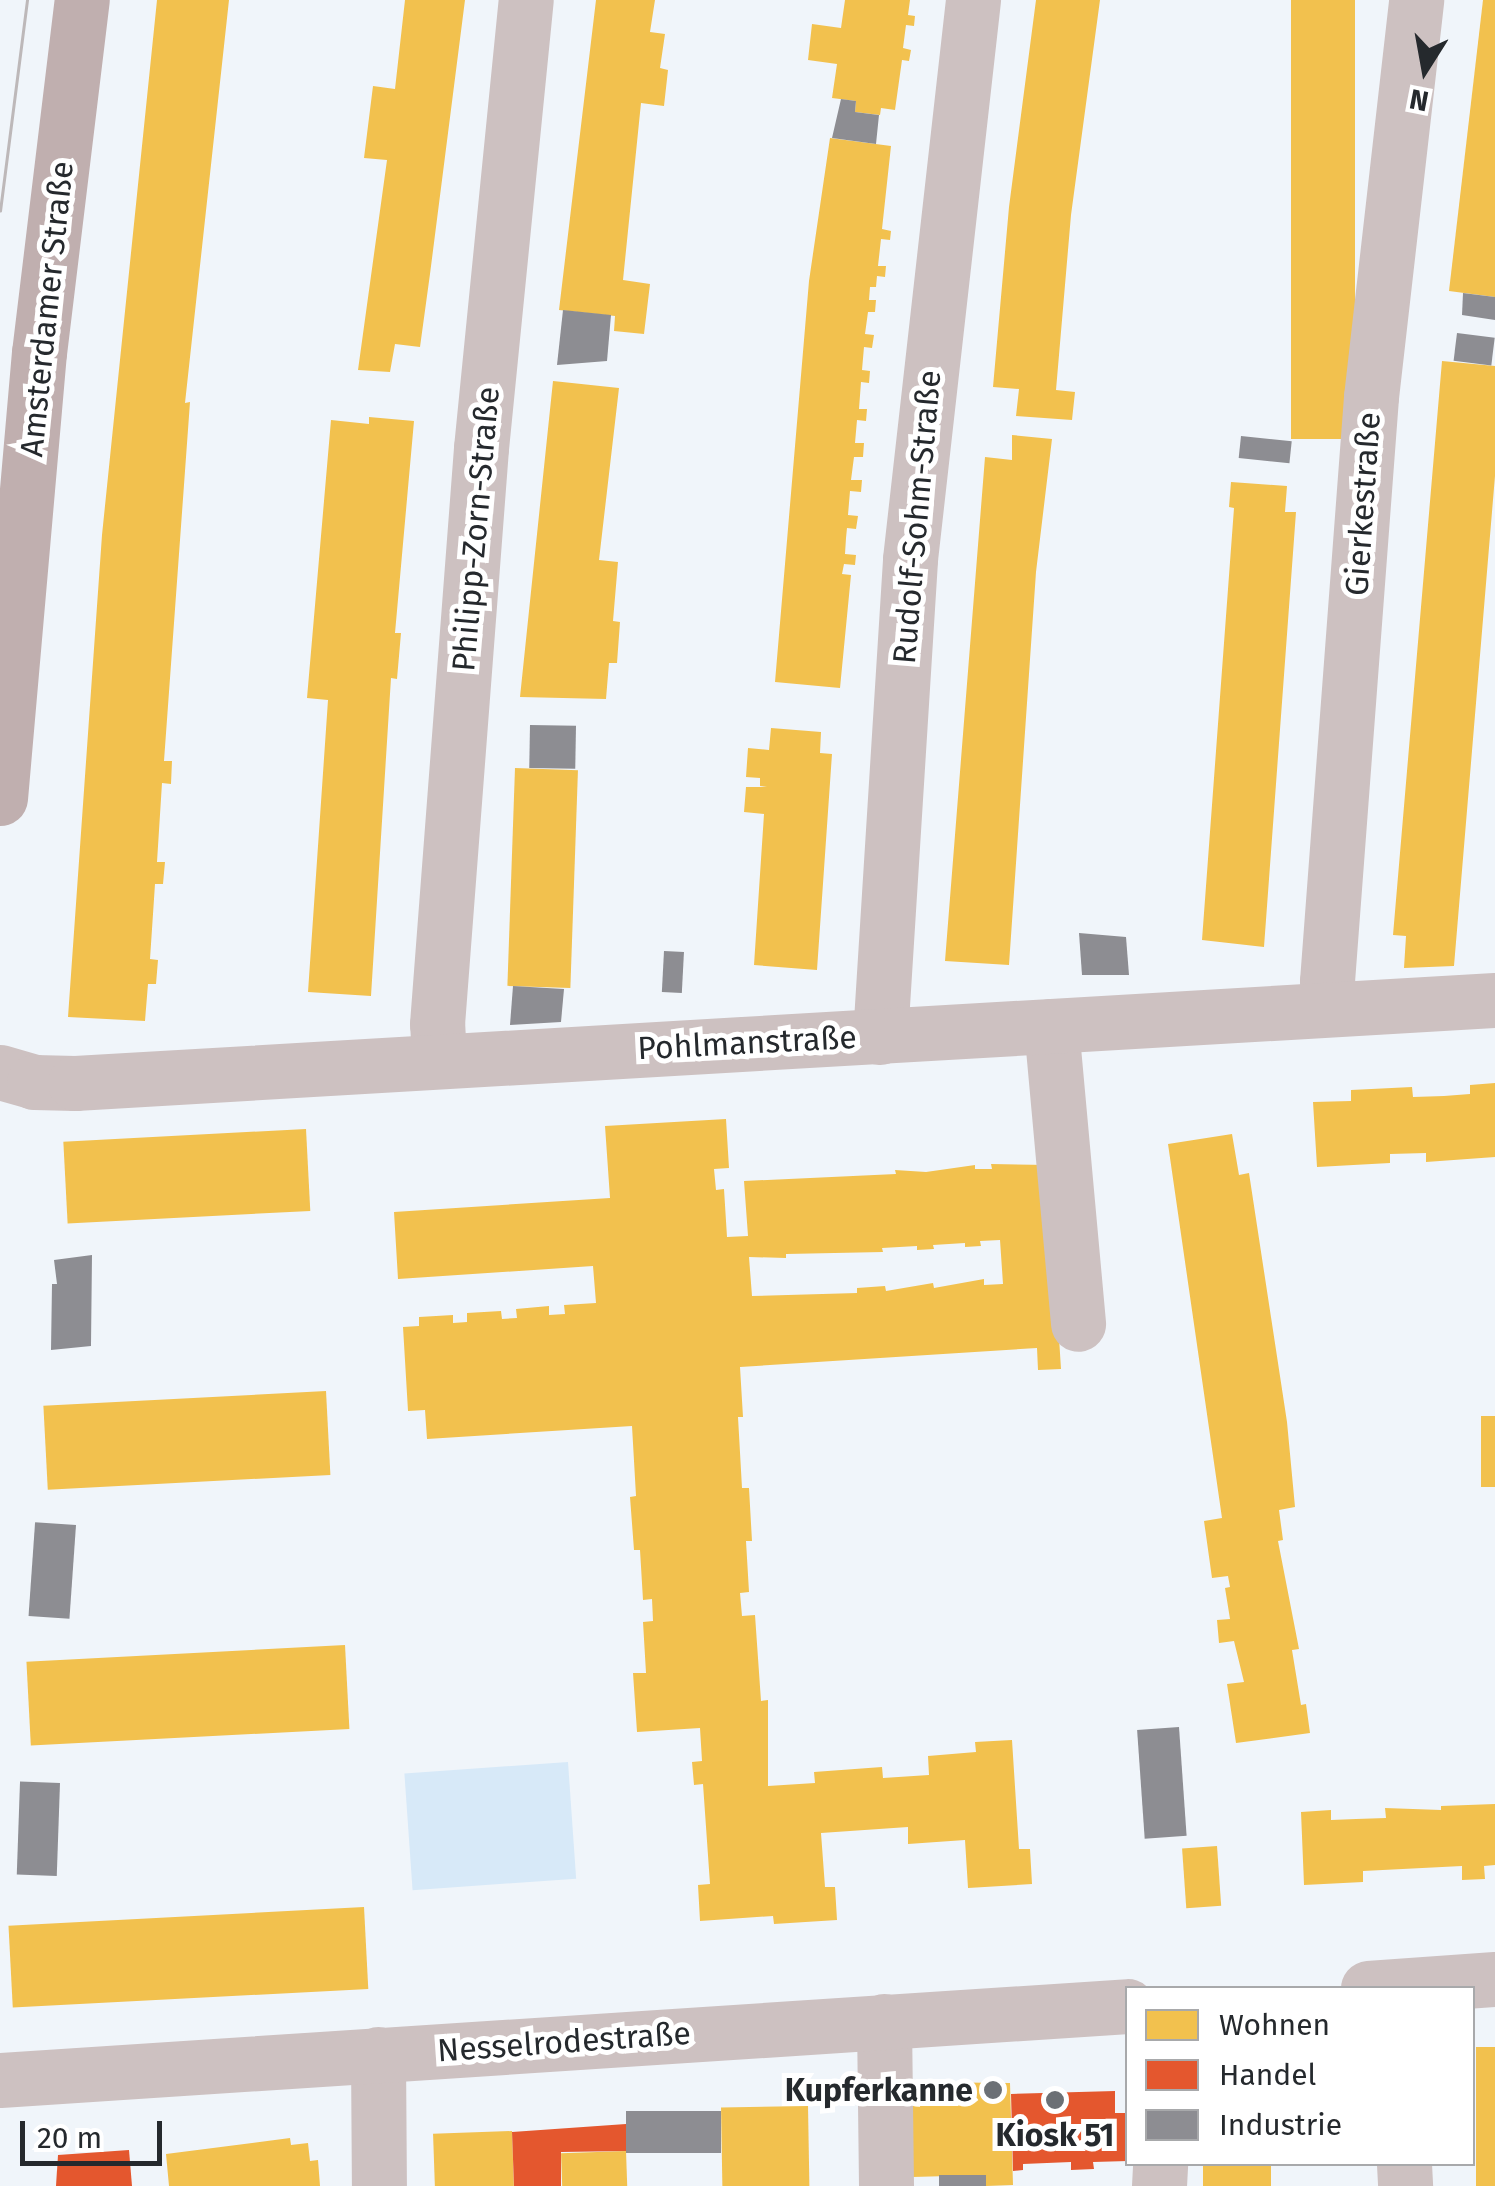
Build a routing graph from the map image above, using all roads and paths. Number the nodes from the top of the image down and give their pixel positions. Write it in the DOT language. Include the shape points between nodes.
graph roads {
  1 [pos="82,0"];
  2 [pos="526,0"];
  3 [pos="973,0"];
  4 [pos="1416,0"];
  5 [pos="19,369"];
  6 [pos="0,798"];
  7 [pos="1495,1000"];
  8 [pos="1330,1009"];
  9 [pos="1052,1026"];
  10 [pos="880,1037"];
  11 [pos="439,1059"];
  12 [pos="0,1072"];
  13 [pos="1078,1324"];
  14 [pos="1495,1979"];
  15 [pos="1414,1986"];
  16 [pos="1125,2006"];
  17 [pos="884,2020"];
  18 [pos="378,2054"];
  19 [pos="0,2080"];
  20 [pos="380,2186"];
  21 [pos="886,2186"];
  1 -- 5 [label="main road, Amsterdamer Straße"];
  2 -- 11 [label="street, Philipp-Zorn-Straße" via="481,448"];
  3 -- 10 [label="street, Rudolf-Sohm-Straße" via="910,559"];
  4 -- 8 [label="street, Gierkestraße" via="1372,397"];
  5 -- 6 [label="main road, Amsterdamer Straße"];
  7 -- 8 [label="street, Pohlmanstraße"];
  8 -- 9 [label="street, Pohlmanstraße"];
  9 -- 10 [label="street, Pohlmanstraße"];
  9 -- 13 [label="street"];
  10 -- 11 [label="street, Pohlmanstraße"];
  11 -- 12 [label="street, Pohlmanstraße" via="74,1083"];
  14 -- 15 [label="street"];
  16 -- 17 [label="street, Nesselrodestraße"];
  17 -- 18 [label="street, Nesselrodestraße"];
  17 -- 21 [label="street"];
  18 -- 19 [label="street, Nesselrodestraße"];
  18 -- 20 [label="street"];
}
